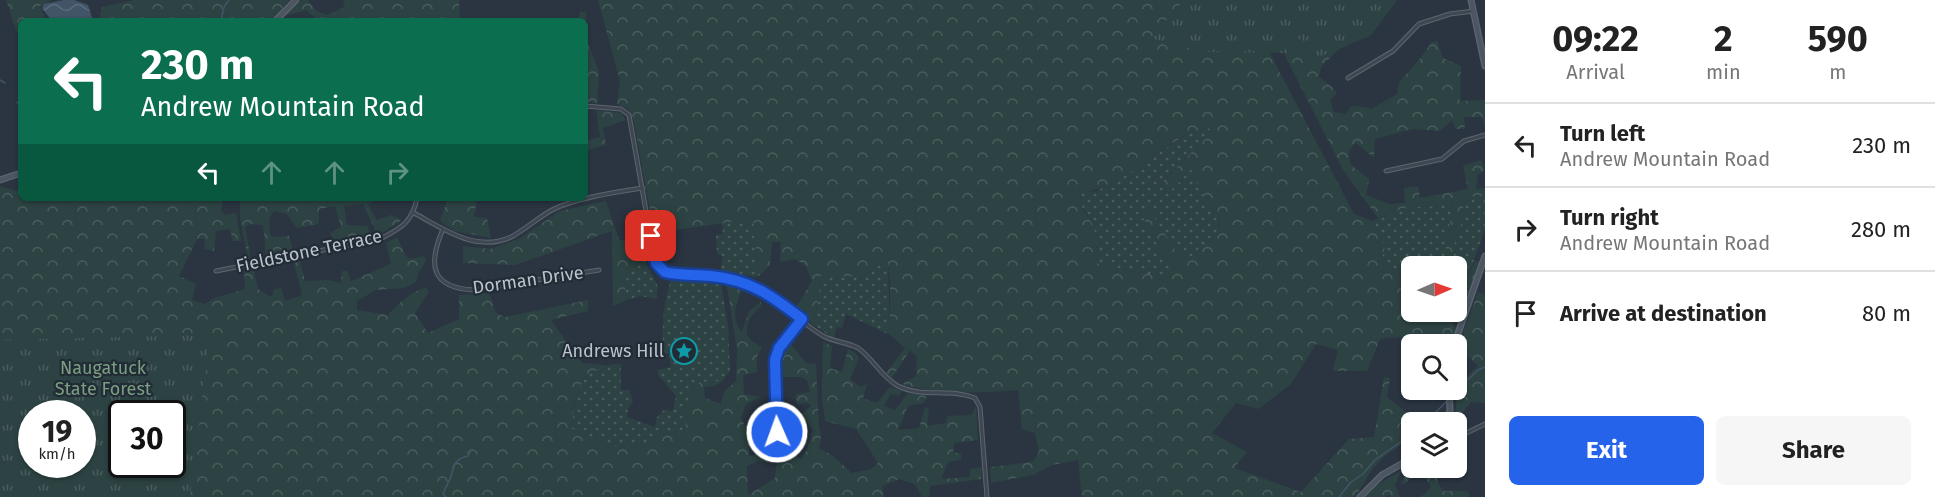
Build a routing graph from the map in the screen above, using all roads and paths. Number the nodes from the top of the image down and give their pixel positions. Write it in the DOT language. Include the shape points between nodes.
graph roads {
  1 [pos="296,0"];
  2 [pos="1471,0"];
  3 [pos="1474,11"];
  4 [pos="278,18"];
  5 [pos="1485,66"];
  6 [pos="1348,78"];
  7 [pos="588,106"];
  8 [pos="1485,135"];
  9 [pos="1386,171"];
  10 [pos="18,174"];
  11 [pos="0,180"];
  12 [pos="643,188"];
  13 [pos="416,201"];
  14 [pos="587,201"];
  15 [pos="588,201"];
  16 [pos="414,213"];
  17 [pos="442,229"];
  18 [pos="1485,256"];
  19 [pos="599,270"];
  20 [pos="216,271"];
  21 [pos="802,319"];
  22 [pos="1458,334"];
  23 [pos="1485,424"];
  24 [pos="777,432"];
  25 [pos="1467,433"];
  26 [pos="1401,464"];
  27 [pos="987,497"];
  28 [pos="1360,497"];
  1 -- 4 [label="street"];
  2 -- 3 [label="street"];
  3 -- 5 [label="street"];
  3 -- 6 [label="street" via="1419,24 1393,51"];
  7 -- 12 [label="street" via="627,113"];
  8 -- 9 [label="street" via="1464,141 1442,159"];
  10 -- 11 [label="street"];
  12 -- 15 [label="street"];
  12 -- 21 [label="street" via="656,263 662,270 716,276 751,285"];
  13 -- 16 [label="street"];
  14 -- 17 [label="street" via="553,210 512,237 485,243 461,239"];
  16 -- 17 [label="street"];
  16 -- 20 [label="street, Fieldstone Terrace" via="400,228 380,239"];
  17 -- 19 [label="street, Dorman Drive" via="434,249 435,268 442,281 456,289 474,290"];
  18 -- 22 [label="street"];
  21 -- 24 [label="street" via="779,348 775,360"];
  21 -- 27 [label="street" via="825,337 858,348 899,387 976,399 981,412"];
  23 -- 25 [label="street"];
  26 -- 28 [label="street" via="1382,475"];
}
